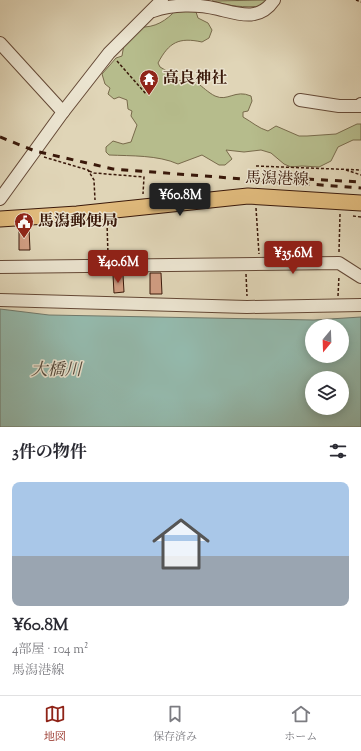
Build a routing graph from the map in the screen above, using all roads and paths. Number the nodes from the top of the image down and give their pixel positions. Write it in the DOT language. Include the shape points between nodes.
graph roads {
  1 [pos="162,0"];
  2 [pos="274,0"];
  3 [pos="356,0"];
  4 [pos="361,2"];
  5 [pos="150,12"];
  6 [pos="0,43"];
  7 [pos="110,53"];
  8 [pos="146,94"];
  9 [pos="300,100"];
  10 [pos="360,105"];
  11 [pos="63,112"];
  12 [pos="33,154"];
  13 [pos="256,166"];
  14 [pos="88,170"];
  15 [pos="346,170"];
  16 [pos="361,170"];
  17 [pos="361,175"];
  18 [pos="255,196"];
  19 [pos="0,200"];
  20 [pos="361,204"];
  21 [pos="143,207"];
  22 [pos="101,212"];
  23 [pos="348,214"];
  24 [pos="361,217"];
  25 [pos="0,219"];
  26 [pos="246,264"];
  27 [pos="259,264"];
  28 [pos="108,266"];
  29 [pos="0,267"];
  30 [pos="361,277"];
  31 [pos="0,300"];
  32 [pos="361,306"];
  33 [pos="247,307"];
  1 -- 5 [label="street"];
  2 -- 5 [label="street" via="265,11 253,14 182,5"];
  3 -- 4 [label="path"];
  5 -- 7 [label="street"];
  6 -- 11 [label="street"];
  7 -- 8 [label="path"];
  7 -- 11 [label="street"];
  9 -- 10 [label="street" via="339,106"];
  11 -- 12 [label="street"];
  12 -- 14 [label="path"];
  12 -- 19 [label="street"];
  13 -- 15 [label="path"];
  14 -- 21 [label="path" via="94,173 144,177"];
  14 -- 22 [label="path" via="94,180"];
  15 -- 16 [label="path"];
  15 -- 17 [label="path"];
  18 -- 20 [label="main road, 馬潟港線"];
  18 -- 21 [label="main road, 馬潟港線"];
  18 -- 27 [label="path"];
  21 -- 22 [label="main road, 馬潟港線"];
  22 -- 25 [label="main road, 馬潟港線"];
  22 -- 28 [label="path"];
  23 -- 24 [label="path"];
  26 -- 27 [label="street"];
  26 -- 28 [label="street"];
  26 -- 33 [label="path"];
  27 -- 30 [label="street" via="339,263"];
  28 -- 29 [label="street"];
  31 -- 33 [label="street"];
  32 -- 33 [label="street"];
}
